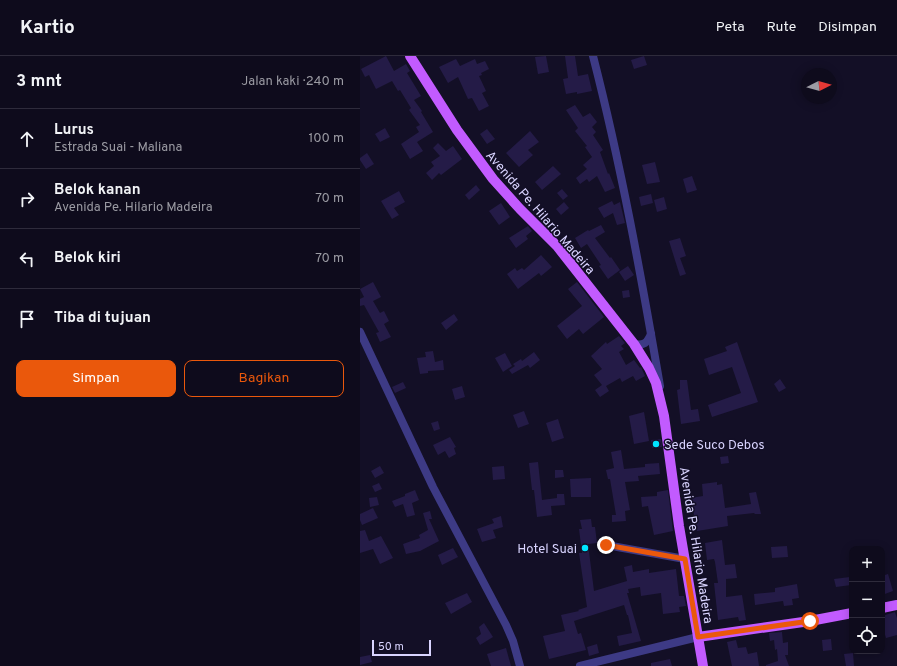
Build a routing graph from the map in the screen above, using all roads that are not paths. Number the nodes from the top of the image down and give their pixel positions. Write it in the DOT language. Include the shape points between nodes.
graph roads {
  1 [pos="410,56"];
  2 [pos="593,56"];
  3 [pos="360,332"];
  4 [pos="651,334"];
  5 [pos="634,344"];
  6 [pos="664,416"];
  7 [pos="606,545"];
  8 [pos="685,559"];
  9 [pos="897,605"];
  10 [pos="885,607"];
  11 [pos="849,614"];
  12 [pos="698,637"];
  13 [pos="520,666"];
  14 [pos="580,666"];
  15 [pos="703,666"];
  1 -- 5 [label="main road, Avenida Pe. Hilario Madeira" via="457,130 493,179 557,246"];
  2 -- 4 [label="street" via="629,214"];
  3 -- 13 [label="street" via="433,488 506,625"];
  4 -- 5 [label="street" via="648,342 642,345"];
  4 -- 6 [label="street"];
  5 -- 6 [label="main road, Avenida Pe. Hilario Madeira" via="656,383"];
  6 -- 8 [label="main road, Avenida Pe. Hilario Madeira"];
  7 -- 8 [label="street"];
  8 -- 12 [label="main road, Avenida Pe. Hilario Madeira"];
  9 -- 10 [label="main road"];
  11 -- 12 [label="main road"];
  12 -- 14 [label="street"];
  12 -- 15 [label="main road, Avenida Pe. Hilario Madeira"];
}
